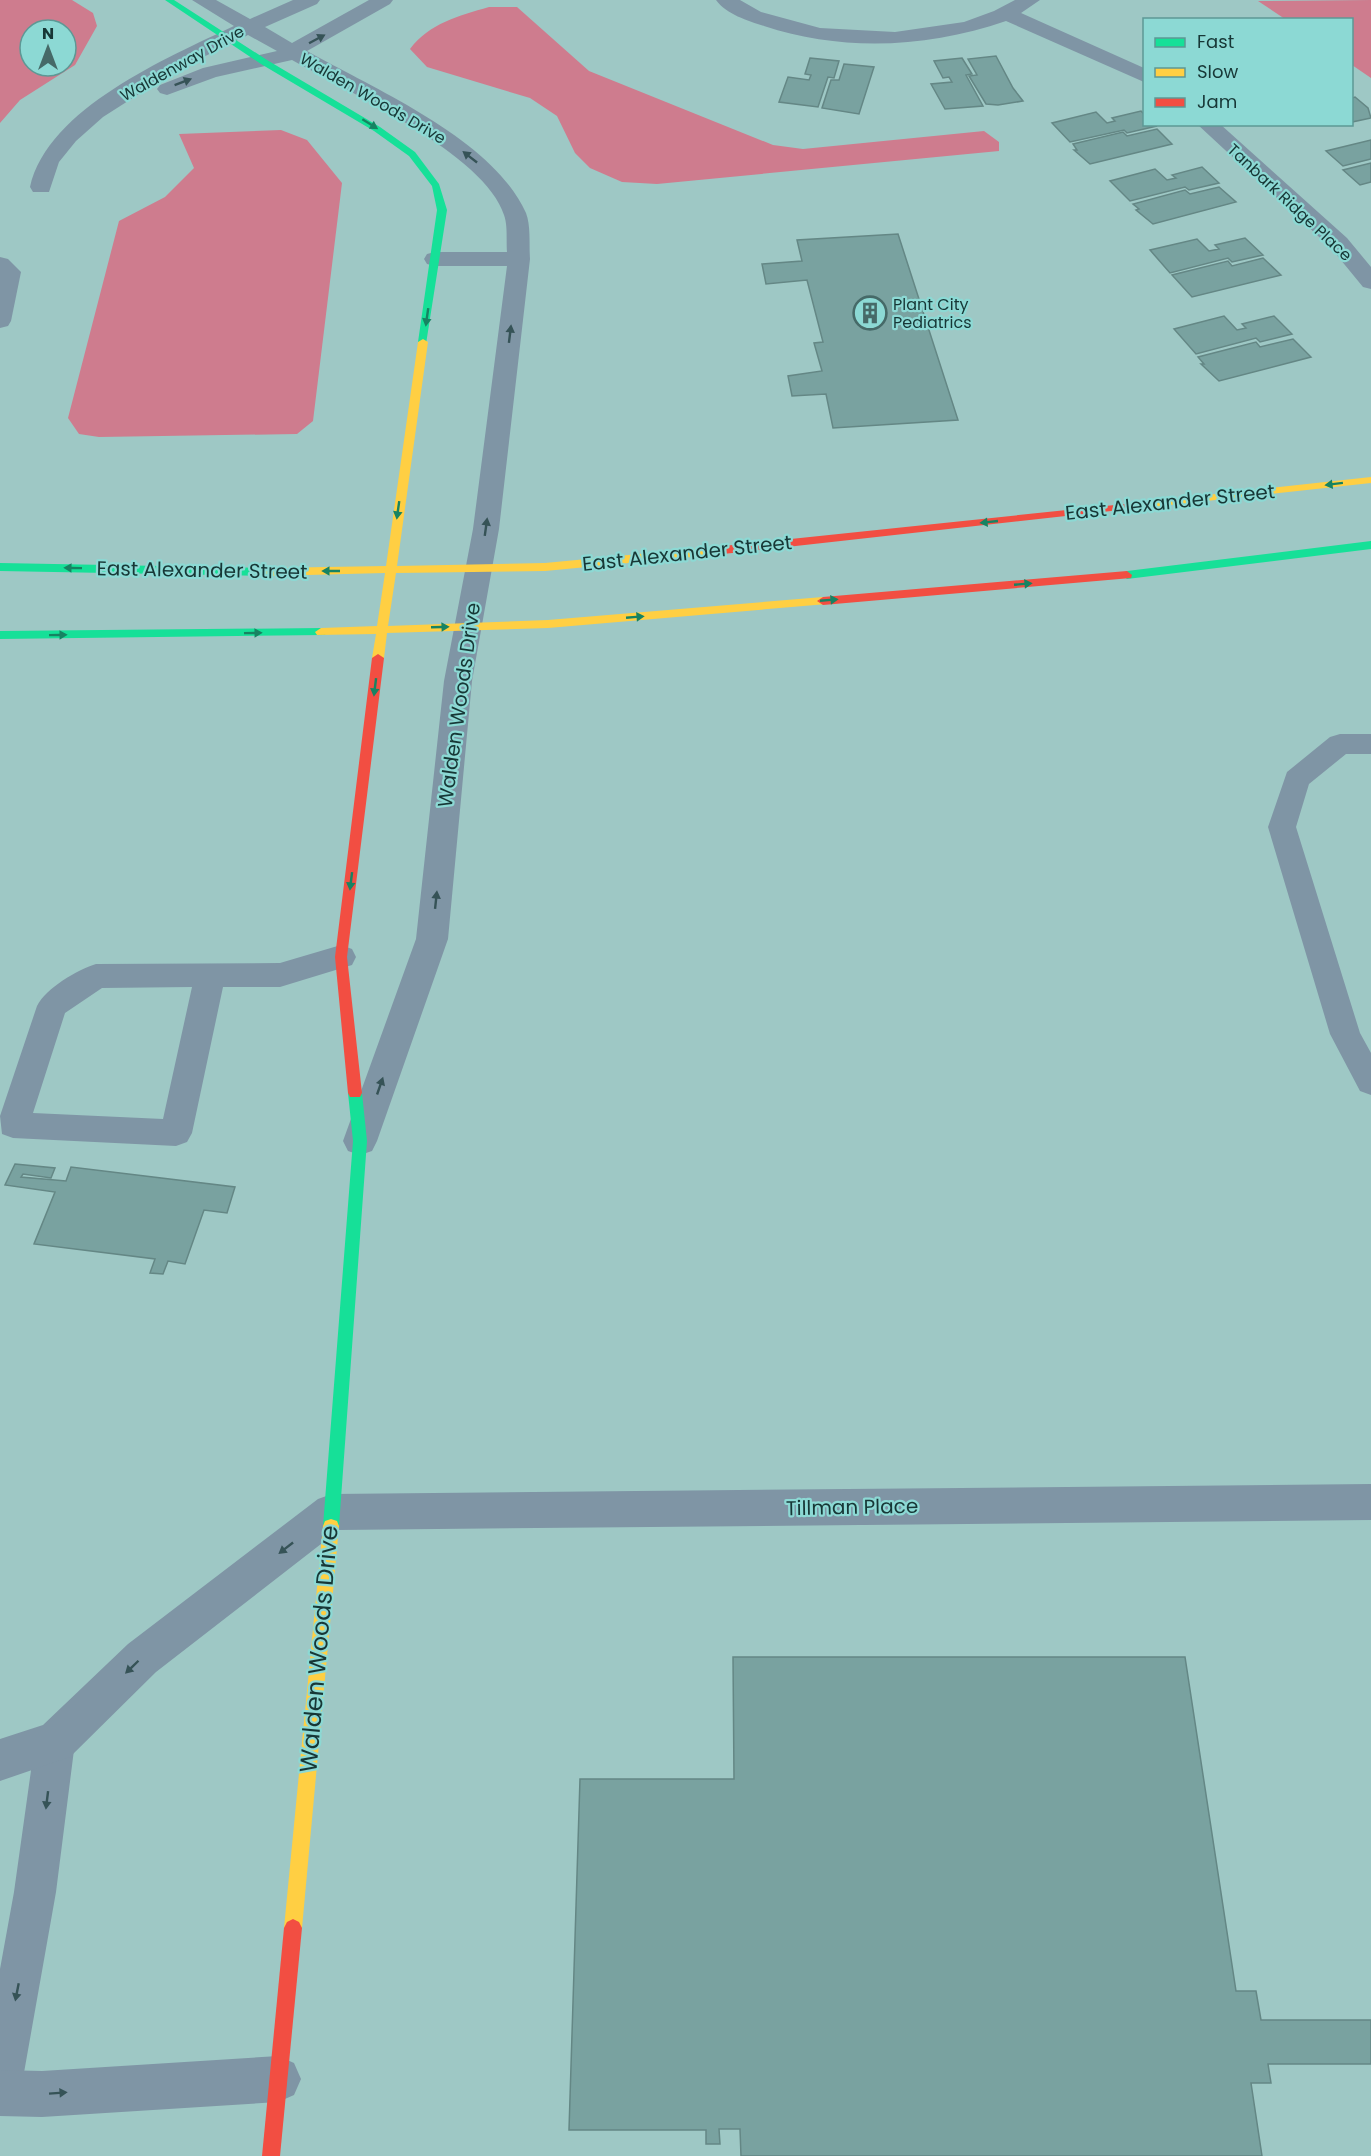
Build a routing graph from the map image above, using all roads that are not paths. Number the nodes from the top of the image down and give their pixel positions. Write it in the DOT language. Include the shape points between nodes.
graph roads {
  1 [pos="169,0"];
  2 [pos="202,0"];
  3 [pos="310,0"];
  4 [pos="383,0"];
  5 [pos="726,0"];
  6 [pos="1030,0"];
  7 [pos="1009,15"];
  8 [pos="248,26"];
  9 [pos="226,35"];
  10 [pos="292,52"];
  11 [pos="264,62"];
  12 [pos="1143,76"];
  13 [pos="89,119"];
  14 [pos="1209,126"];
  15 [pos="41,187"];
  16 [pos="435,259"];
  17 [pos="519,259"];
  18 [pos="0,264"];
  19 [pos="1371,282"];
  20 [pos="1,314"];
  21 [pos="1371,480"];
  22 [pos="1371,545"];
  23 [pos="0,567"];
  24 [pos="478,568"];
  25 [pos="389,571"];
  26 [pos="468,626"];
  27 [pos="382,629"];
  28 [pos="0,635"];
  29 [pos="1371,744"];
  30 [pos="341,957"];
  31 [pos="210,976"];
  32 [pos="1371,1082"];
  33 [pos="360,1141"];
  34 [pos="1371,1502"];
  35 [pos="332,1512"];
  36 [pos="54,1742"];
  37 [pos="0,1760"];
  38 [pos="278,2079"];
  39 [pos="0,2084"];
  40 [pos="0,2093"];
  41 [pos="271,2156"];
  1 -- 9 [label="main road, Walden Woods Drive"];
  2 -- 8 [label="street, Walden Woods Drive"];
  3 -- 8 [label="street, Waldenway Drive"];
  10 -- 4 [label="street, Waldenway Drive, one-way"];
  5 -- 7 [label="street" via="755,16 850,36 905,37 954,31"];
  6 -- 7 [label="street"];
  7 -- 12 [label="street"];
  8 -- 9 [label="street, Waldenway Drive"];
  8 -- 10 [label="street, Walden Woods Drive"];
  9 -- 11 [label="main road, Walden Woods Drive"];
  9 -- 13 [label="street, Waldenway Drive" via="139,83"];
  10 -- 11 [label="street, Waldenway Drive"];
  17 -- 10 [label="street, Walden Woods Drive, one-way" via="516,216 501,187 476,161 437,133"];
  13 -- 11 [label="street, Waldenway Drive, one-way" via="210,72"];
  11 -- 16 [label="main road, Walden Woods Drive, one-way" via="412,154 436,186 442,210"];
  13 -- 15 [label="street, Waldenway Drive" via="48,161"];
  14 -- 19 [label="street, Tanbark Ridge Place" via="1339,243"];
  16 -- 17 [label="street"];
  16 -- 25 [label="main road, Walden Woods Drive, one-way"];
  24 -- 17 [label="street, Walden Woods Drive, one-way"];
  18 -- 20 [label="lane" via="10,272"];
  21 -- 24 [label="main road, East Alexander Street, one-way" via="758,547 545,567"];
  26 -- 22 [label="main road, one-way" via="560,623 1126,575"];
  25 -- 23 [label="main road, East Alexander Street, one-way"];
  24 -- 25 [label="main road, East Alexander Street"];
  24 -- 26 [label="street, Walden Woods Drive"];
  25 -- 27 [label="main road, Walden Woods Drive"];
  27 -- 26 [label="main road, one-way"];
  33 -- 26 [label="street, Walden Woods Drive, one-way" via="432,939 458,681"];
  28 -- 27 [label="main road, one-way"];
  27 -- 30 [label="main road, Walden Woods Drive, one-way"];
  29 -- 32 [label="lane" via="1340,744 1298,779 1282,826 1345,1034"];
  30 -- 31 [label="lane" via="280,975"];
  30 -- 33 [label="main road, Walden Woods Drive"];
  31 -- 31 [label="lane" via="96,976 52,1006 13,1125 176,1133"];
  33 -- 35 [label="main road, Walden Woods Drive"];
  34 -- 35 [label="street, Tillman Place"];
  35 -- 36 [label="street, one-way" via="142,1658"];
  35 -- 38 [label="main road, Walden Woods Drive"];
  36 -- 37 [label="street"];
  36 -- 39 [label="lane, one-way" via="36,1892"];
  40 -- 38 [label="street, one-way" via="42,2094"];
  38 -- 41 [label="main road, Walden Woods Drive"];
}
